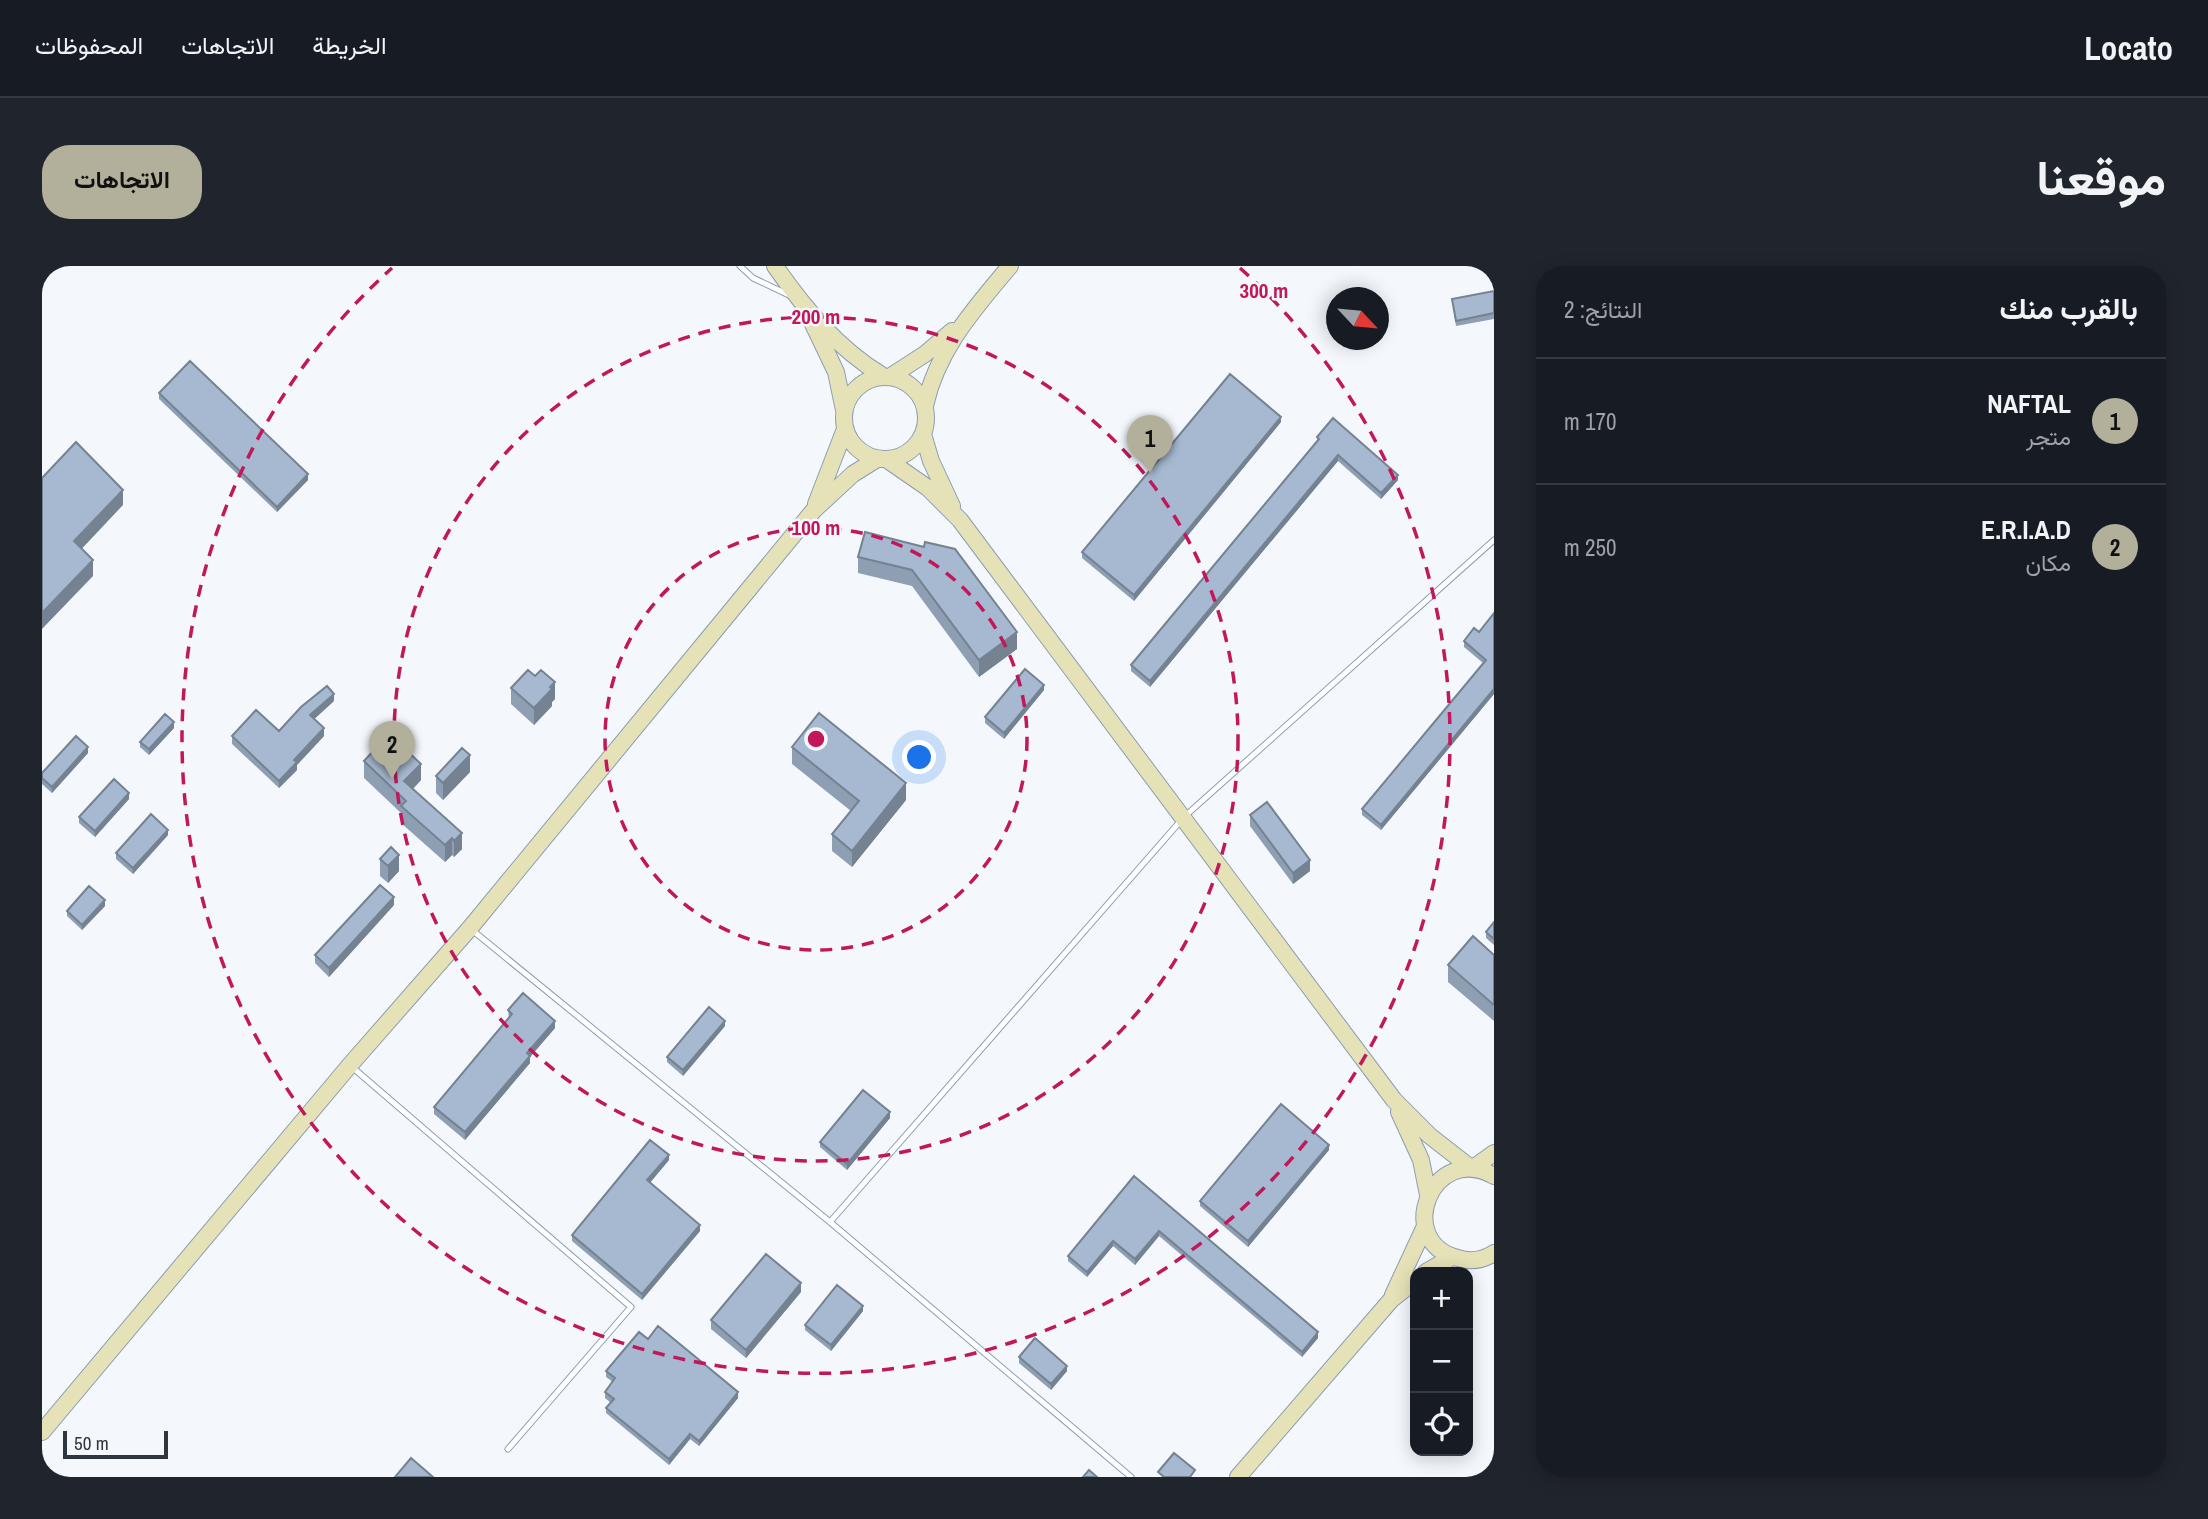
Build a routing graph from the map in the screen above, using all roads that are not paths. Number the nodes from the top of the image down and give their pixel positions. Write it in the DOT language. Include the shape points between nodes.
graph roads {
  1 [pos="740,266"];
  2 [pos="775,266"];
  3 [pos="1010,266"];
  4 [pos="802,304"];
  5 [pos="965,321"];
  6 [pos="887,376"];
  7 [pos="925,406"];
  8 [pos="844,410"];
  9 [pos="845,429"];
  10 [pos="923,434"];
  11 [pos="882,459"];
  12 [pos="814,510"];
  13 [pos="960,520"];
  14 [pos="1494,540"];
  15 [pos="1184,817"];
  16 [pos="470,928"];
  17 [pos="350,1065"];
  18 [pos="1394,1100"];
  19 [pos="1494,1153"];
  20 [pos="1472,1168"];
  21 [pos="1494,1175"];
  22 [pos="1429,1195"];
  23 [pos="830,1222"];
  24 [pos="1425,1226"];
  25 [pos="1452,1257"];
  26 [pos="1490,1259"];
  27 [pos="1435,1267"];
  28 [pos="1410,1284"];
  29 [pos="1391,1300"];
  30 [pos="42,1432"];
  31 [pos="508,1449"];
  32 [pos="1131,1477"];
  33 [pos="1238,1477"];
  1 -- 4 [label="lane"];
  2 -- 4 [label="street"];
  3 -- 5 [label="street"];
  4 -- 6 [label="street" via="851,354"];
  4 -- 8 [label="street" via="836,372"];
  5 -- 6 [label="street" via="925,354"];
  5 -- 7 [label="street" via="935,371"];
  6 -- 7 [label="street" via="909,383"];
  6 -- 8 [label="street" via="858,386"];
  7 -- 10 [label="street"];
  8 -- 9 [label="street"];
  9 -- 11 [label="street" via="860,451"];
  9 -- 12 [label="street"];
  10 -- 11 [label="street" via="912,449"];
  10 -- 13 [label="street"];
  11 -- 12 [label="street" via="853,474"];
  11 -- 13 [label="street" via="928,488"];
  12 -- 16 [label="street"];
  13 -- 15 [label="street"];
  14 -- 15 [label="lane"];
  15 -- 18 [label="street"];
  15 -- 23 [label="lane"];
  16 -- 17 [label="street"];
  16 -- 23 [label="lane"];
  17 -- 30 [label="street"];
  17 -- 31 [label="lane" via="631,1307"];
  18 -- 20 [label="street"];
  18 -- 22 [label="street" via="1421,1160"];
  19 -- 20 [label="street"];
  20 -- 21 [label="street"];
  20 -- 22 [label="street" via="1444,1176"];
  22 -- 24 [label="street"];
  23 -- 32 [label="lane"];
  24 -- 25 [label="street" via="1438,1248"];
  24 -- 29 [label="street"];
  25 -- 26 [label="street"];
  25 -- 27 [label="street"];
  28 -- 29 [label="street"];
  29 -- 33 [label="street"];
}
